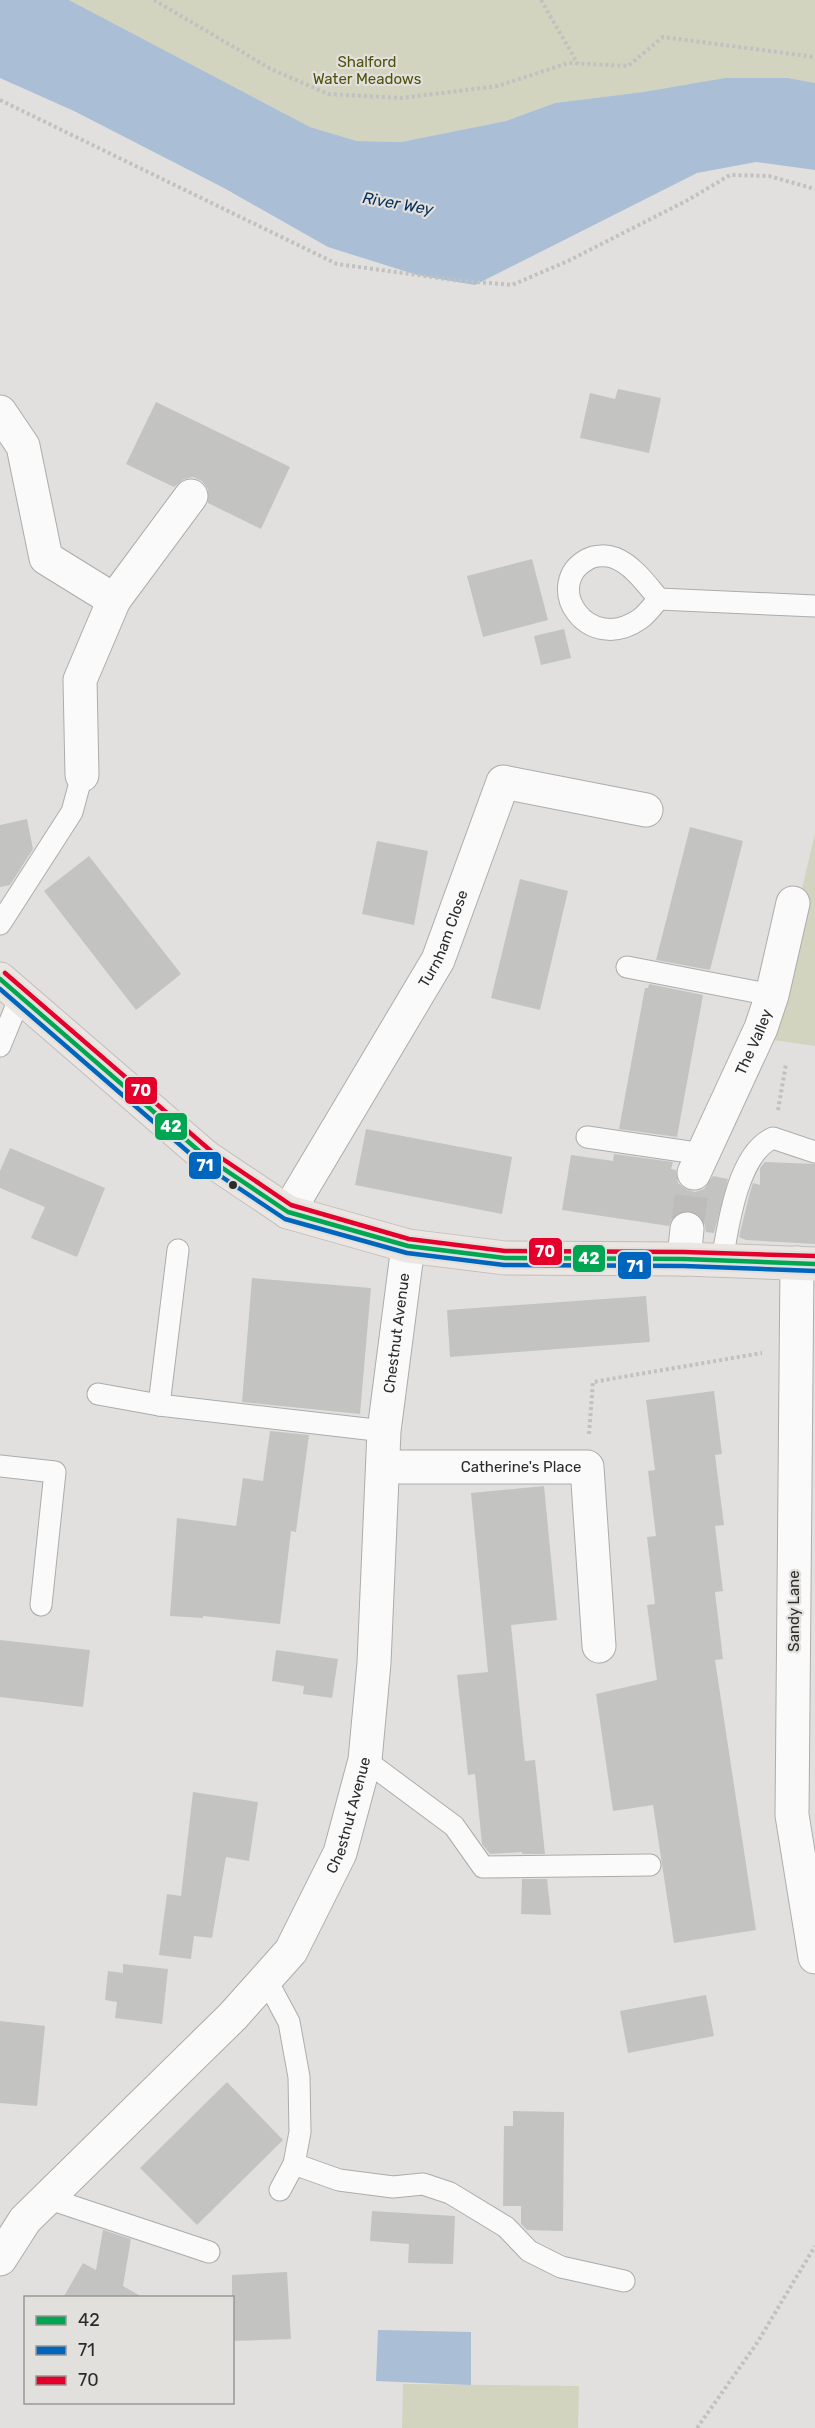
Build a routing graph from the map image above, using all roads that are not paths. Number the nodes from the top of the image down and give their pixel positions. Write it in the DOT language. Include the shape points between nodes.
graph roads {
  1 [pos="0,412"];
  2 [pos="191,496"];
  3 [pos="659,598"];
  4 [pos="114,600"];
  5 [pos="815,606"];
  6 [pos="82,775"];
  7 [pos="646,810"];
  8 [pos="793,903"];
  9 [pos="0,924"];
  10 [pos="627,967"];
  11 [pos="10,988"];
  12 [pos="772,994"];
  13 [pos="0,1046"];
  14 [pos="587,1137"];
  15 [pos="815,1152"];
  16 [pos="699,1164"];
  17 [pos="288,1212"];
  18 [pos="408,1246"];
  19 [pos="178,1250"];
  20 [pos="722,1261"];
  21 [pos="806,1263"];
  22 [pos="98,1394"];
  23 [pos="159,1405"];
  24 [pos="384,1431"];
  25 [pos="0,1466"];
  26 [pos="383,1467"];
  27 [pos="40,1605"];
  28 [pos="599,1646"];
  29 [pos="365,1760"];
  30 [pos="650,1864"];
  31 [pos="815,1957"];
  32 [pos="266,1979"];
  33 [pos="294,2164"];
  34 [pos="280,2190"];
  35 [pos="47,2198"];
  36 [pos="209,2252"];
  37 [pos="0,2259"];
  38 [pos="624,2281"];
  1 -- 4 [label="street" via="23,446 46,558"];
  2 -- 4 [label="street"];
  3 -- 5 [label="lane"];
  4 -- 6 [label="street" via="80,680"];
  6 -- 9 [label="lane" via="72,812"];
  7 -- 17 [label="street, Turnham Close" via="503,782 438,960"];
  8 -- 12 [label="street, The Valley"];
  10 -- 12 [label="lane"];
  11 -- 13 [label="lane"];
  11 -- 17 [label="main road" via="206,1157"];
  12 -- 16 [label="street, The Valley" via="750,1054"];
  14 -- 16 [label="lane"];
  15 -- 20 [label="lane" via="773,1138 761,1143 733,1198"];
  17 -- 18 [label="main road"];
  18 -- 20 [label="main road" via="505,1258 686,1244"];
  18 -- 24 [label="street, Chestnut Avenue"];
  19 -- 23 [label="lane"];
  20 -- 21 [label="main road"];
  21 -- 31 [label="street, Sandy Lane" via="796,1347 792,1815"];
  22 -- 23 [label="lane"];
  23 -- 24 [label="lane"];
  24 -- 26 [label="street, Chestnut Avenue"];
  25 -- 27 [label="lane" via="55,1472"];
  26 -- 28 [label="street, Catherine's Place" via="587,1467"];
  26 -- 29 [label="street, Chestnut Avenue" via="374,1663"];
  29 -- 30 [label="lane" via="454,1826 483,1867"];
  29 -- 32 [label="street, Chestnut Avenue" via="340,1853 291,1951"];
  32 -- 33 [label="lane" via="289,2022 299,2077 300,2132"];
  32 -- 35 [label="street, Chestnut Avenue"];
  33 -- 34 [label="lane"];
  33 -- 38 [label="lane" via="339,2180 393,2187 423,2184 450,2193 506,2227 529,2251 561,2267"];
  35 -- 36 [label="lane"];
  35 -- 37 [label="street, Chestnut Avenue" via="25,2220"];
}
